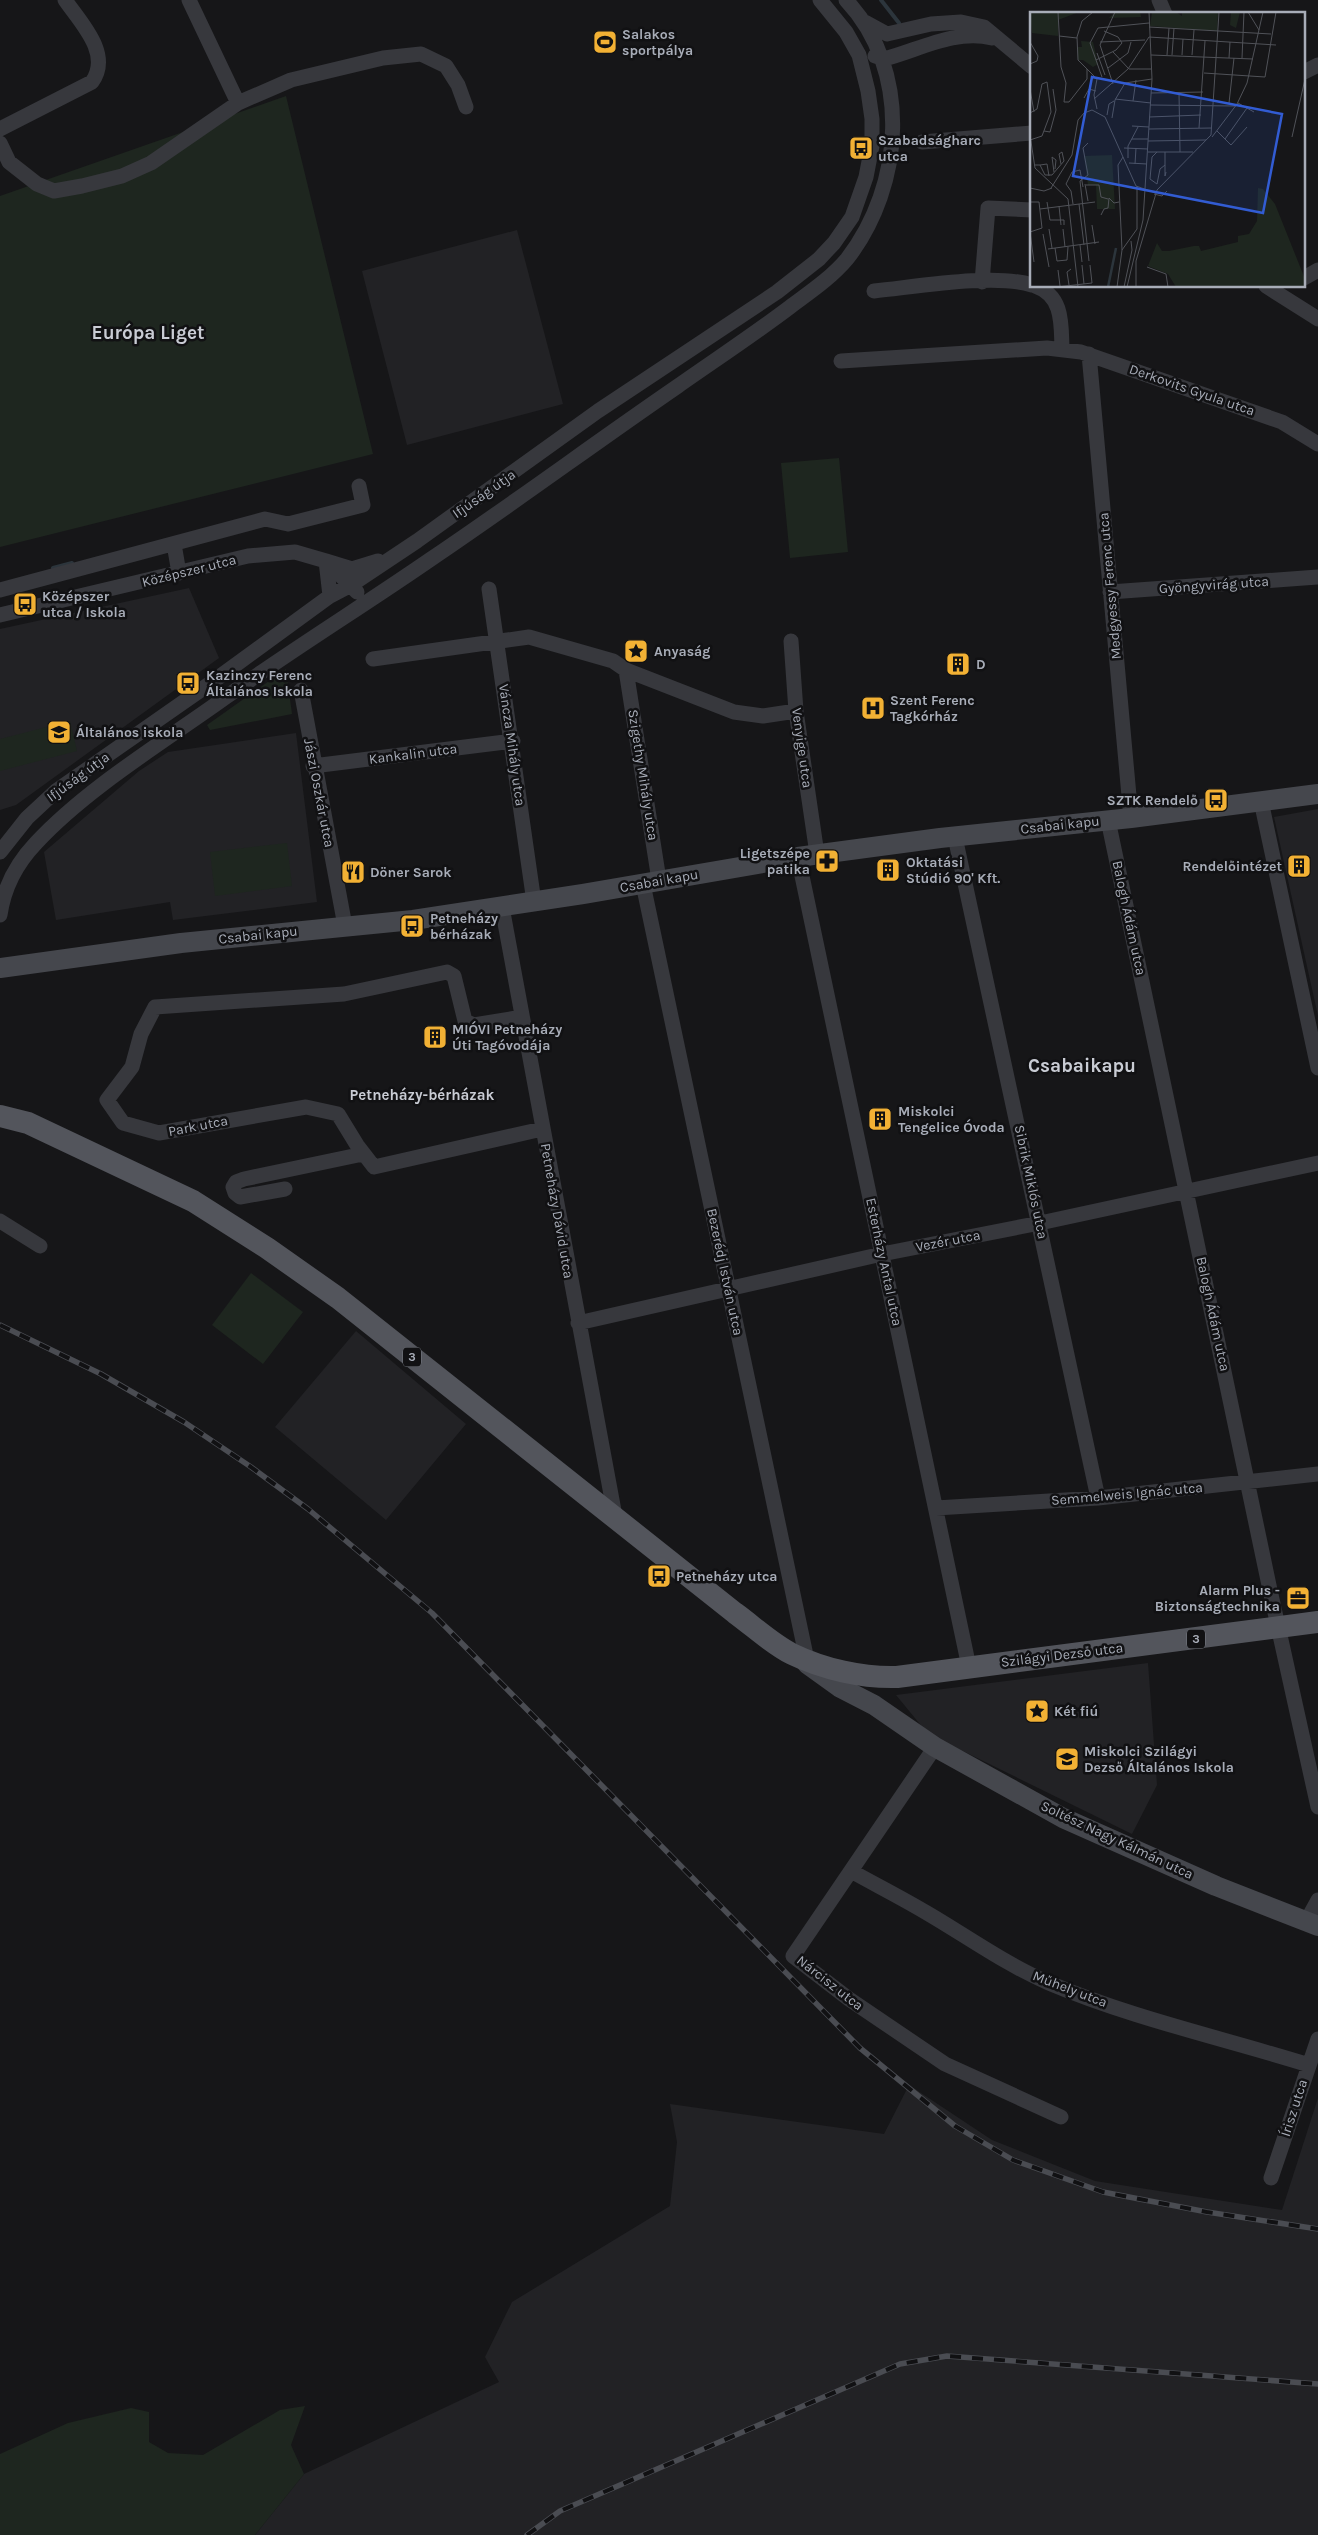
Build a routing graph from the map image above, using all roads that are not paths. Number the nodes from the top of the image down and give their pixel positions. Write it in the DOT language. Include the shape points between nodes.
graph roads {
  1 [pos="65,0"];
  2 [pos="189,0"];
  3 [pos="820,0"];
  4 [pos="828,0"];
  5 [pos="846,0"];
  6 [pos="1158,0"];
  7 [pos="1164,12"];
  8 [pos="861,20"];
  9 [pos="944,24"];
  10 [pos="997,39"];
  11 [pos="879,54"];
  12 [pos="1318,64"];
  13 [pos="1030,65"];
  14 [pos="1306,71"];
  15 [pos="866,79"];
  16 [pos="238,103"];
  17 [pos="466,107"];
  18 [pos="0,129"];
  19 [pos="1030,132"];
  20 [pos="922,142"];
  21 [pos="0,143"];
  22 [pos="1030,210"];
  23 [pos="1318,270"];
  24 [pos="1306,277"];
  25 [pos="982,282"];
  26 [pos="1030,285"];
  27 [pos="1041,288"];
  28 [pos="1277,289"];
  29 [pos="874,291"];
  30 [pos="1318,319"];
  31 [pos="1062,349"];
  32 [pos="1089,354"];
  33 [pos="840,362"];
  34 [pos="1318,444"];
  35 [pos="358,486"];
  36 [pos="174,544"];
  37 [pos="391,557"];
  38 [pos="326,561"];
  39 [pos="428,562"];
  40 [pos="179,573"];
  41 [pos="60,575"];
  42 [pos="1318,577"];
  43 [pos="351,585"];
  44 [pos="489,589"];
  45 [pos="0,590"];
  46 [pos="1110,592"];
  47 [pos="330,596"];
  48 [pos="363,599"];
  49 [pos="66,602"];
  50 [pos="0,615"];
  51 [pos="334,623"];
  52 [pos="791,641"];
  53 [pos="497,642"];
  54 [pos="373,659"];
  55 [pos="626,670"];
  56 [pos="300,690"];
  57 [pos="796,711"];
  58 [pos="512,741"];
  59 [pos="313,766"];
  60 [pos="1318,794"];
  61 [pos="1261,802"];
  62 [pos="1131,818"];
  63 [pos="1108,820"];
  64 [pos="955,837"];
  65 [pos="2,845"];
  66 [pos="26,855"];
  67 [pos="808,856"];
  68 [pos="651,882"];
  69 [pos="534,902"];
  70 [pos="502,906"];
  71 [pos="0,915"];
  72 [pos="345,926"];
  73 [pos="0,968"];
  74 [pos="522,1017"];
  75 [pos="1318,1068"];
  76 [pos="0,1116"];
  77 [pos="542,1129"];
  78 [pos="363,1154"];
  79 [pos="1318,1163"];
  80 [pos="285,1189"];
  81 [pos="1187,1190"];
  82 [pos="0,1221"];
  83 [pos="1040,1223"];
  84 [pos="40,1246"];
  85 [pos="882,1254"];
  86 [pos="728,1288"];
  87 [pos="578,1323"];
  88 [pos="1318,1474"];
  89 [pos="1248,1482"];
  90 [pos="1098,1498"];
  91 [pos="936,1508"];
  92 [pos="615,1516"];
  93 [pos="1318,1622"];
  94 [pos="1278,1628"];
  95 [pos="799,1656"];
  96 [pos="969,1667"];
  97 [pos="854,1674"];
  98 [pos="874,1705"];
  99 [pos="935,1747"];
  100 [pos="1318,1807"];
  101 [pos="851,1871"];
  102 [pos="1318,1900"];
  103 [pos="1313,1923"];
  104 [pos="1318,2039"];
  105 [pos="1308,2065"];
  106 [pos="1061,2116"];
  107 [pos="1271,2178"];
  1 -- 18 [label="street" via="96,47 99,57 97,75 92,82"];
  2 -- 16 [label="street"];
  3 -- 15 [label="street, Ifjúság útja" via="846,32 859,55"];
  4 -- 11 [label="street" via="839,9 860,41"];
  5 -- 8 [label="street, Ifjúság útja"];
  6 -- 7 [label="street"];
  8 -- 9 [label="street" via="887,34"];
  8 -- 11 [label="street, Ifjúság útja"];
  9 -- 10 [label="street" via="961,22 984,27"];
  9 -- 11 [label="street" via="885,43"];
  10 -- 11 [label="street" via="979,35 957,37"];
  10 -- 13 [label="street"];
  11 -- 15 [label="street, Ifjúság útja"];
  11 -- 39 [label="street, Ifjúság útja" via="891,90 894,120 890,155 873,217 860,240 833,274 754,334"];
  12 -- 14 [label="street"];
  15 -- 37 [label="street, Ifjúság útja" via="872,128 866,178 852,217 819,260"];
  16 -- 17 [label="street" via="309,75 383,58 421,54 446,66"];
  16 -- 21 [label="street" via="151,163 122,176 82,186 54,190 37,184 9,162"];
  19 -- 20 [label="street"];
  22 -- 25 [label="street" via="988,208"];
  23 -- 24 [label="street"];
  25 -- 26 [label="street" via="1019,281"];
  25 -- 29 [label="street"];
  27 -- 31 [label="street" via="1055,301 1061,313"];
  28 -- 30 [label="street"];
  31 -- 32 [label="street, Derkovits Gyula utca"];
  31 -- 33 [label="street, Derkovits Gyula utca"];
  32 -- 34 [label="street, Derkovits Gyula utca" via="1282,422"];
  32 -- 46 [label="street, Medgyessy Ferenc utca"];
  35 -- 36 [label="street" via="363,505 288,524 265,519"];
  36 -- 40 [label="street"];
  36 -- 41 [label="street"];
  37 -- 38 [label="street" via="352,569"];
  37 -- 43 [label="street, Ifjúság útja"];
  38 -- 40 [label="street, Középszer utca" via="295,552 248,556"];
  38 -- 43 [label="street, Középszer utca"];
  38 -- 47 [label="street"];
  39 -- 48 [label="street, Ifjúság útja" via="421,561"];
  39 -- 51 [label="street, Ifjúság útja"];
  40 -- 49 [label="street, Középszer utca"];
  41 -- 45 [label="street"];
  41 -- 49 [label="street"];
  42 -- 46 [label="street, Gyöngyvirág utca"];
  43 -- 47 [label="street, Ifjúság útja"];
  43 -- 48 [label="street, Középszer utca"];
  44 -- 53 [label="street, Váncza Mihály utca"];
  46 -- 62 [label="street, Medgyessy Ferenc utca"];
  47 -- 65 [label="street, Ifjúság útja" via="222,676 56,791"];
  48 -- 51 [label="street, Ifjúság útja"];
  49 -- 50 [label="street, Középszer utca"];
  51 -- 66 [label="street, Ifjúság útja" via="267,667 73,808"];
  52 -- 57 [label="street, Venyige utca"];
  53 -- 54 [label="street"];
  53 -- 55 [label="street" via="528,637 613,661"];
  53 -- 58 [label="street, Váncza Mihály utca"];
  55 -- 57 [label="street" via="734,712 763,716"];
  55 -- 68 [label="street, Szigethy Mihály utca"];
  56 -- 59 [label="street, Jászi Oszkár utca"];
  57 -- 67 [label="street, Venyige utca"];
  58 -- 59 [label="street, Kankalin utca"];
  58 -- 69 [label="street, Váncza Mihály utca"];
  59 -- 72 [label="street, Jászi Oszkár utca"];
  60 -- 61 [label="street, Csabai kapu"];
  61 -- 62 [label="street, Csabai kapu"];
  61 -- 75 [label="street"];
  62 -- 63 [label="street, Csabai kapu"];
  63 -- 64 [label="street, Csabai kapu"];
  63 -- 81 [label="street, Balogh Ádám utca"];
  64 -- 67 [label="street, Csabai kapu"];
  64 -- 83 [label="street, Sibrik Miklós utca"];
  65 -- 66 [label="street"];
  66 -- 71 [label="street, Ifjúság útja" via="4,891"];
  67 -- 68 [label="street, Csabai kapu"];
  67 -- 85 [label="street, Esterházy Antal utca"];
  68 -- 69 [label="street, Csabai kapu"];
  68 -- 86 [label="street, Bezerédj István utca"];
  69 -- 70 [label="street, Csabai kapu"];
  70 -- 72 [label="street, Csabai kapu" via="414,920"];
  70 -- 74 [label="street, Petneházy Dávid utca"];
  72 -- 73 [label="street, Csabai kapu" via="180,943"];
  74 -- 77 [label="street, Petneházy Dávid utca"];
  74 -- 78 [label="street, Park utca" via="474,1025 465,1021 454,976 447,972 344,994 155,1007 141,1034 132,1066 107,1100 122,1123 159,1134 306,1107 338,1114"];
  76 -- 92 [label="main road, 3" via="28,1123 194,1201 267,1248 338,1298"];
  77 -- 78 [label="street, Park utca" via="374,1167"];
  77 -- 87 [label="street, Petneházy Dávid utca"];
  78 -- 80 [label="street" via="244,1179 236,1182 234,1187 240,1197"];
  79 -- 81 [label="street, Vezér utca"];
  81 -- 83 [label="street, Vezér utca"];
  81 -- 89 [label="street, Balogh Ádám utca"];
  82 -- 84 [label="street"];
  83 -- 85 [label="street, Vezér utca"];
  83 -- 90 [label="street, Sibrik Miklós utca"];
  85 -- 86 [label="street, Vezér utca"];
  85 -- 91 [label="street, Esterházy Antal utca"];
  86 -- 87 [label="street, Vezér utca"];
  86 -- 95 [label="street, Bezerédj István utca"];
  87 -- 92 [label="street, Petneházy Dávid utca"];
  88 -- 89 [label="street, Semmelweis Ignác utca"];
  89 -- 90 [label="street, Semmelweis Ignác utca"];
  89 -- 94 [label="street, Balogh Ádám utca"];
  90 -- 91 [label="street, Semmelweis Ignác utca"];
  91 -- 96 [label="street, Esterházy Antal utca"];
  92 -- 95 [label="main road, 3" via="735,1613"];
  93 -- 94 [label="main road, Szilágyi Dezső utca / 3"];
  94 -- 96 [label="main road, Szilágyi Dezső utca / 3"];
  94 -- 100 [label="street, Balogh Ádám utca"];
  95 -- 97 [label="main road, Szilágyi Dezső utca / 3"];
  95 -- 98 [label="street, Soltész Nagy Kálmán utca" via="839,1687"];
  96 -- 97 [label="main road, Szilágyi Dezső utca / 3" via="897,1677"];
  97 -- 98 [label="street, Soltész Nagy Kálmán utca"];
  98 -- 99 [label="street, Soltész Nagy Kálmán utca"];
  99 -- 101 [label="street, Nárcisz utca"];
  99 -- 103 [label="street, Soltész Nagy Kálmán utca" via="1063,1818 1216,1886"];
  101 -- 105 [label="street, Műhely utca" via="927,1913 1005,1962 1050,1983 1150,2019"];
  101 -- 106 [label="street, Nárcisz utca" via="793,1956 849,1999 945,2064"];
  102 -- 103 [label="street"];
  104 -- 105 [label="street, Írisz utca"];
  105 -- 107 [label="street, Írisz utca"];
}
